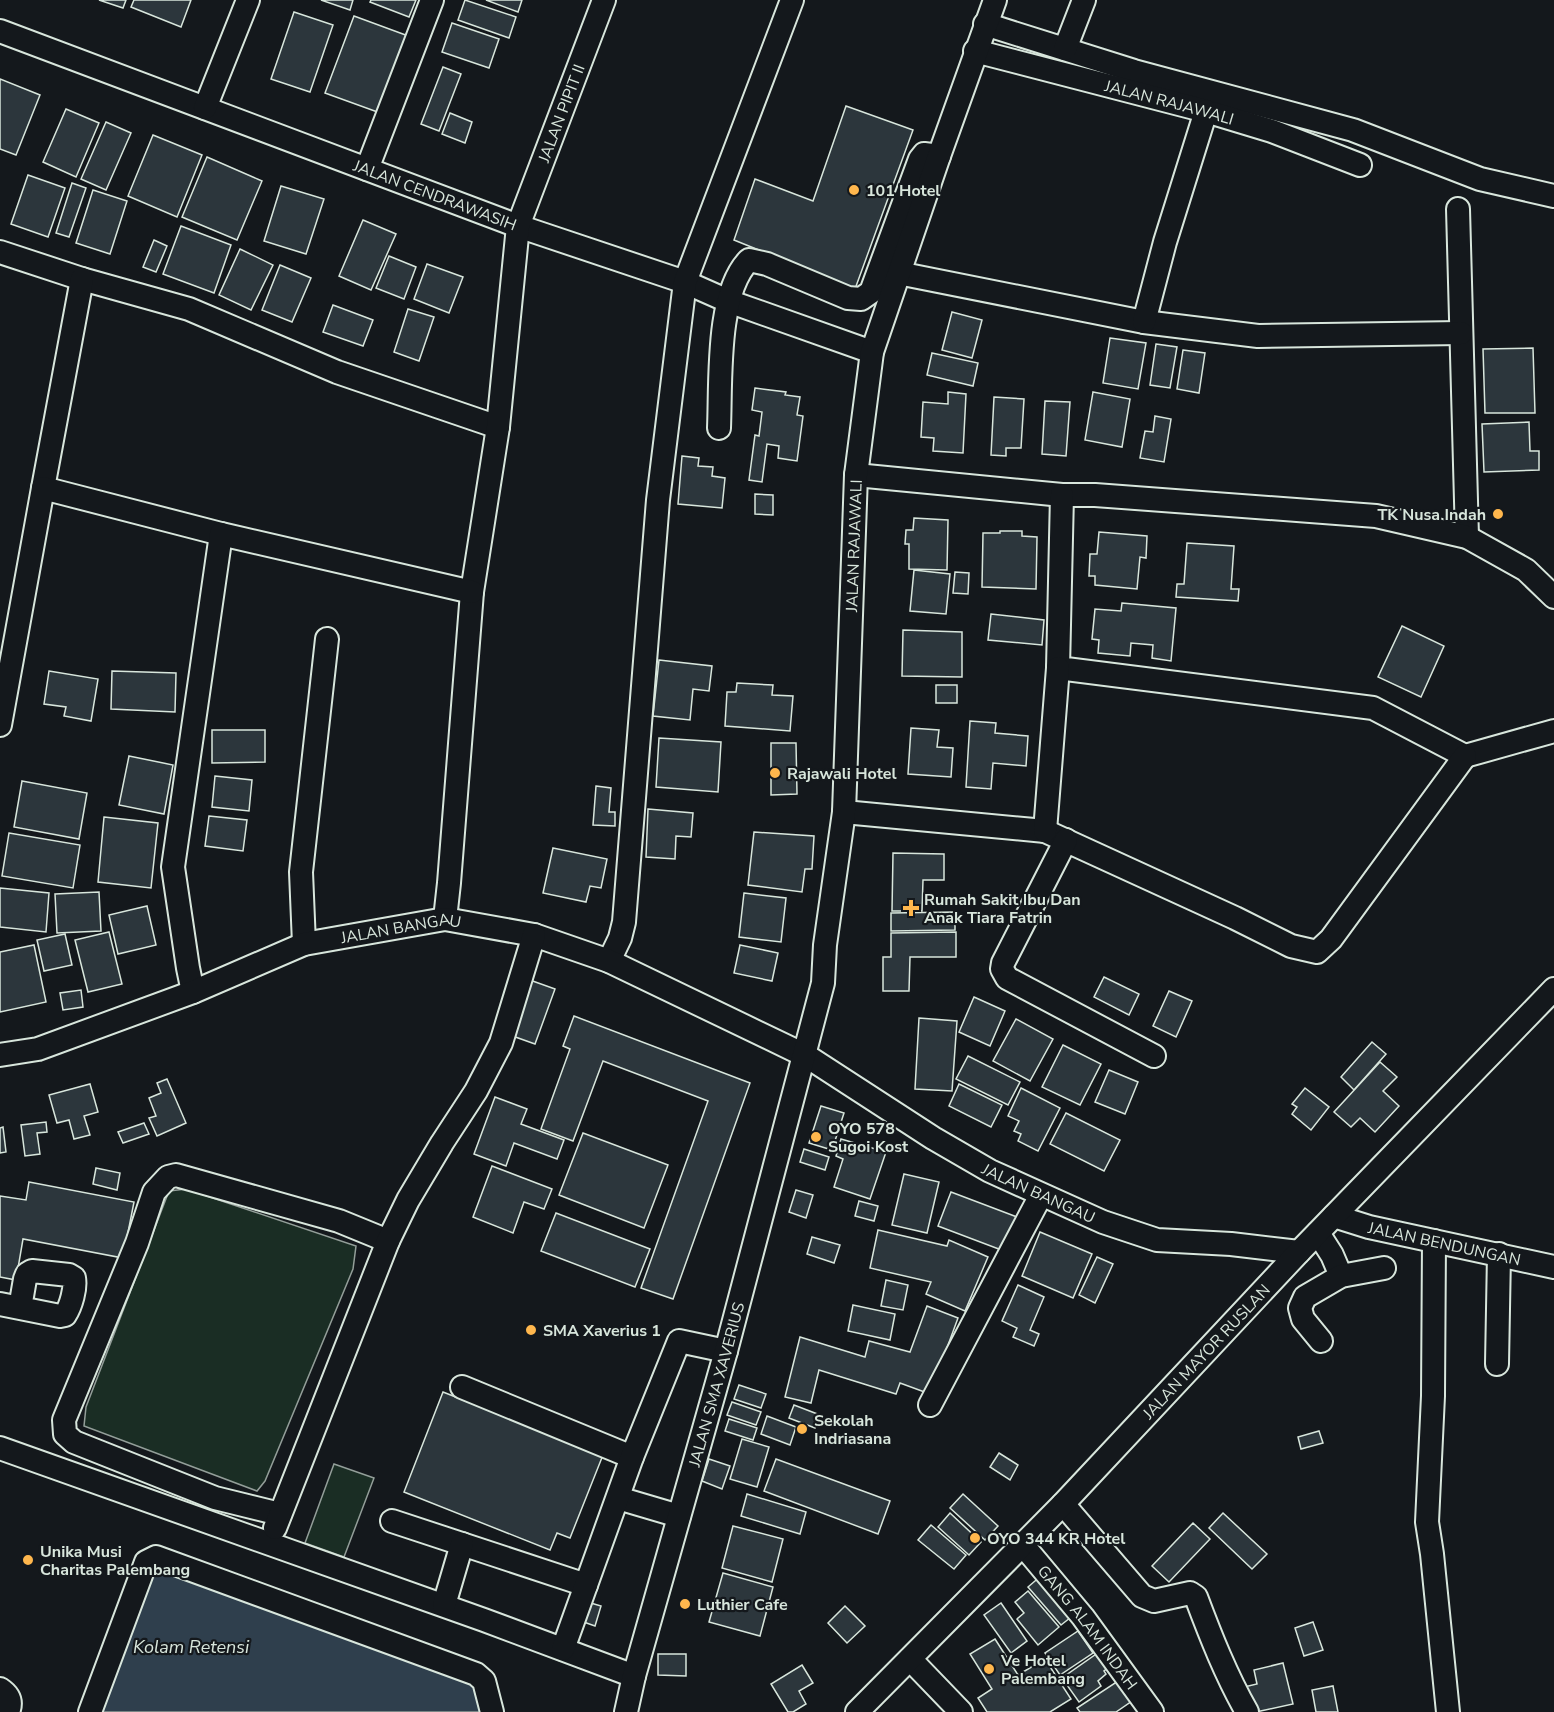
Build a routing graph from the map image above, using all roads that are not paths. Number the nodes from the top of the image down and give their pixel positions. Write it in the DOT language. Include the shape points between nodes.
graph roads {
  1 [pos="248,0"];
  2 [pos="432,0"];
  3 [pos="604,0"];
  4 [pos="792,0"];
  5 [pos="995,0"];
  6 [pos="1084,0"];
  7 [pos="985,24"];
  8 [pos="0,31"];
  9 [pos="1065,49"];
  10 [pos="975,51"];
  11 [pos="205,108"];
  12 [pos="1206,111"];
  13 [pos="939,156"];
  14 [pos="1360,165"];
  15 [pos="367,169"];
  16 [pos="1554,196"];
  17 [pos="1458,208"];
  18 [pos="518,226"];
  19 [pos="0,252"];
  20 [pos="898,273"];
  21 [pos="82,279"];
  22 [pos="685,282"];
  23 [pos="728,301"];
  24 [pos="1144,322"];
  25 [pos="1461,333"];
  26 [pos="872,352"];
  27 [pos="498,427"];
  28 [pos="718,428"];
  29 [pos="856,475"];
  30 [pos="43,488"];
  31 [pos="1062,495"];
  32 [pos="221,534"];
  33 [pos="1467,537"];
  34 [pos="472,592"];
  35 [pos="1554,597"];
  36 [pos="327,639"];
  37 [pos="1058,668"];
  38 [pos="0,725"];
  39 [pos="1554,731"];
  40 [pos="1465,756"];
  41 [pos="844,812"];
  42 [pos="1045,831"];
  43 [pos="1066,840"];
  44 [pos="445,919"];
  45 [pos="534,935"];
  46 [pos="304,944"];
  47 [pos="609,961"];
  48 [pos="1554,989"];
  49 [pos="193,992"];
  50 [pos="801,1053"];
  51 [pos="0,1055"];
  52 [pos="1154,1056"];
  53 [pos="1041,1195"];
  54 [pos="1335,1216"];
  55 [pos="1318,1233"];
  56 [pos="388,1241"];
  57 [pos="1434,1241"];
  58 [pos="1299,1252"];
  59 [pos="1499,1254"];
  60 [pos="1554,1267"];
  61 [pos="1384,1268"];
  62 [pos="1341,1276"];
  63 [pos="1321,1341"];
  64 [pos="726,1351"];
  65 [pos="1497,1364"];
  66 [pos="462,1387"];
  67 [pos="930,1405"];
  68 [pos="0,1448"];
  69 [pos="632,1457"];
  70 [pos="618,1498"];
  71 [pos="1063,1504"];
  72 [pos="279,1514"];
  73 [pos="679,1516"];
  74 [pos="392,1521"];
  75 [pos="269,1544"];
  76 [pos="462,1544"];
  77 [pos="1022,1544"];
  78 [pos="586,1585"];
  79 [pos="444,1605"];
  80 [pos="563,1649"];
  81 [pos="910,1659"];
  82 [pos="634,1676"];
  83 [pos="0,1689"];
  84 [pos="8,1712"];
  85 [pos="90,1712"];
  86 [pos="492,1712"];
  87 [pos="626,1712"];
  88 [pos="857,1712"];
  89 [pos="961,1712"];
  90 [pos="1152,1712"];
  91 [pos="1247,1712"];
  92 [pos="1448,1712"];
  1 -- 11 [label="street"];
  2 -- 15 [label="street"];
  3 -- 18 [label="street, JALAN PIPIT II"];
  4 -- 22 [label="street"];
  5 -- 7 [label="street, JALAN RAJAWALI"];
  6 -- 9 [label="street"];
  7 -- 9 [label="street"];
  7 -- 10 [label="street, JALAN RAJAWALI"];
  8 -- 11 [label="street, JALAN CENDRAWASIH"];
  9 -- 16 [label="street" via="1353,130 1480,179"];
  10 -- 12 [label="street, JALAN RAJAWALI"];
  10 -- 13 [label="street, JALAN RAJAWALI"];
  11 -- 15 [label="street, JALAN CENDRAWASIH"];
  12 -- 14 [label="street, JALAN RAJAWALI"];
  12 -- 24 [label="street"];
  13 -- 20 [label="street, JALAN RAJAWALI"];
  13 -- 23 [label="street" via="924,154 920,159 871,292 861,299 849,298 749,260 740,268"];
  15 -- 18 [label="street, JALAN CENDRAWASIH"];
  17 -- 25 [label="street"];
  18 -- 22 [label="street, JALAN CENDRAWASIH"];
  18 -- 27 [label="street, JALAN PIPIT II"];
  19 -- 21 [label="street"];
  20 -- 24 [label="street"];
  20 -- 26 [label="street, JALAN RAJAWALI"];
  21 -- 27 [label="street" via="189,309 337,372"];
  21 -- 30 [label="street"];
  22 -- 23 [label="street, JALAN CENDRAWASIH"];
  22 -- 47 [label="street" via="658,500 624,922"];
  23 -- 26 [label="street, JALAN CENDRAWASIH"];
  23 -- 28 [label="street"];
  24 -- 25 [label="street" via="1258,336"];
  25 -- 33 [label="street"];
  26 -- 29 [label="street, JALAN RAJAWALI"];
  27 -- 34 [label="street, JALAN PIPIT II"];
  29 -- 31 [label="street"];
  29 -- 41 [label="street, JALAN RAJAWALI"];
  30 -- 32 [label="street"];
  30 -- 38 [label="street"];
  31 -- 33 [label="street" via="1376,516"];
  31 -- 37 [label="street"];
  32 -- 34 [label="street"];
  32 -- 49 [label="street" via="173,867"];
  33 -- 35 [label="street" via="1526,570"];
  34 -- 44 [label="street, JALAN PIPIT II"];
  36 -- 46 [label="street" via="302,872"];
  37 -- 40 [label="street" via="1373,708"];
  37 -- 42 [label="street"];
  39 -- 40 [label="street"];
  40 -- 43 [label="street" via="1331,939 1317,952 1291,946"];
  41 -- 42 [label="street"];
  41 -- 50 [label="street, JALAN RAJAWALI" via="825,945 811,981"];
  42 -- 43 [label="street"];
  43 -- 52 [label="street" via="1002,969 1006,978"];
  44 -- 45 [label="street, JALAN BANGAU"];
  44 -- 46 [label="street, JALAN BANGAU"];
  45 -- 47 [label="street, JALAN BANGAU"];
  45 -- 56 [label="street" via="501,1043"];
  46 -- 49 [label="street, JALAN BANGAU"];
  47 -- 50 [label="street, JALAN BANGAU"];
  48 -- 54 [label="street, JALAN MAYOR RUSLAN"];
  49 -- 51 [label="street, JALAN BANGAU" via="38,1049"];
  50 -- 53 [label="street, JALAN BANGAU" via="933,1138"];
  50 -- 64 [label="street, JALAN SMA XAVERIUS" via="797,1084"];
  53 -- 58 [label="street, JALAN BANGAU" via="1157,1240"];
  53 -- 67 [label="street"];
  54 -- 55 [label="street, JALAN MAYOR RUSLAN"];
  54 -- 57 [label="street, JALAN BENDUNGAN"];
  55 -- 58 [label="street, JALAN MAYOR RUSLAN"];
  55 -- 62 [label="street"];
  56 -- 72 [label="street"];
  56 -- 72 [label="street" via="339,1221 176,1175 168,1177 154,1192 64,1420 65,1434 75,1442 215,1498"];
  57 -- 59 [label="street, JALAN BENDUNGAN"];
  57 -- 92 [label="street" via="1426,1522"];
  58 -- 71 [label="street, JALAN MAYOR RUSLAN"];
  59 -- 60 [label="street, JALAN BENDUNGAN"];
  59 -- 65 [label="street"];
  61 -- 62 [label="street"];
  62 -- 63 [label="street" via="1305,1297 1300,1308 1303,1319"];
  64 -- 69 [label="street" via="680,1341"];
  64 -- 73 [label="street, JALAN SMA XAVERIUS"];
  66 -- 69 [label="street"];
  68 -- 75 [label="street"];
  69 -- 70 [label="street"];
  70 -- 73 [label="street"];
  70 -- 78 [label="street"];
  71 -- 77 [label="street, JALAN MAYOR RUSLAN"];
  71 -- 91 [label="street" via="1142,1596 1154,1601 1190,1593 1196,1597"];
  72 -- 75 [label="street"];
  73 -- 82 [label="street, JALAN SMA XAVERIUS"];
  74 -- 76 [label="street"];
  75 -- 79 [label="street"];
  76 -- 78 [label="street"];
  76 -- 79 [label="street"];
  77 -- 81 [label="street, JALAN MAYOR RUSLAN"];
  77 -- 90 [label="street, GANG ALAM INDAH" via="1083,1617"];
  78 -- 80 [label="street"];
  79 -- 80 [label="street"];
  80 -- 82 [label="street"];
  81 -- 88 [label="street, JALAN MAYOR RUSLAN"];
  81 -- 89 [label="street"];
  82 -- 87 [label="street, JALAN SMA XAVERIUS"];
  83 -- 84 [label="street" via="8,1695"];
  85 -- 86 [label="street" via="146,1562 156,1557 476,1674 484,1681"];
}
